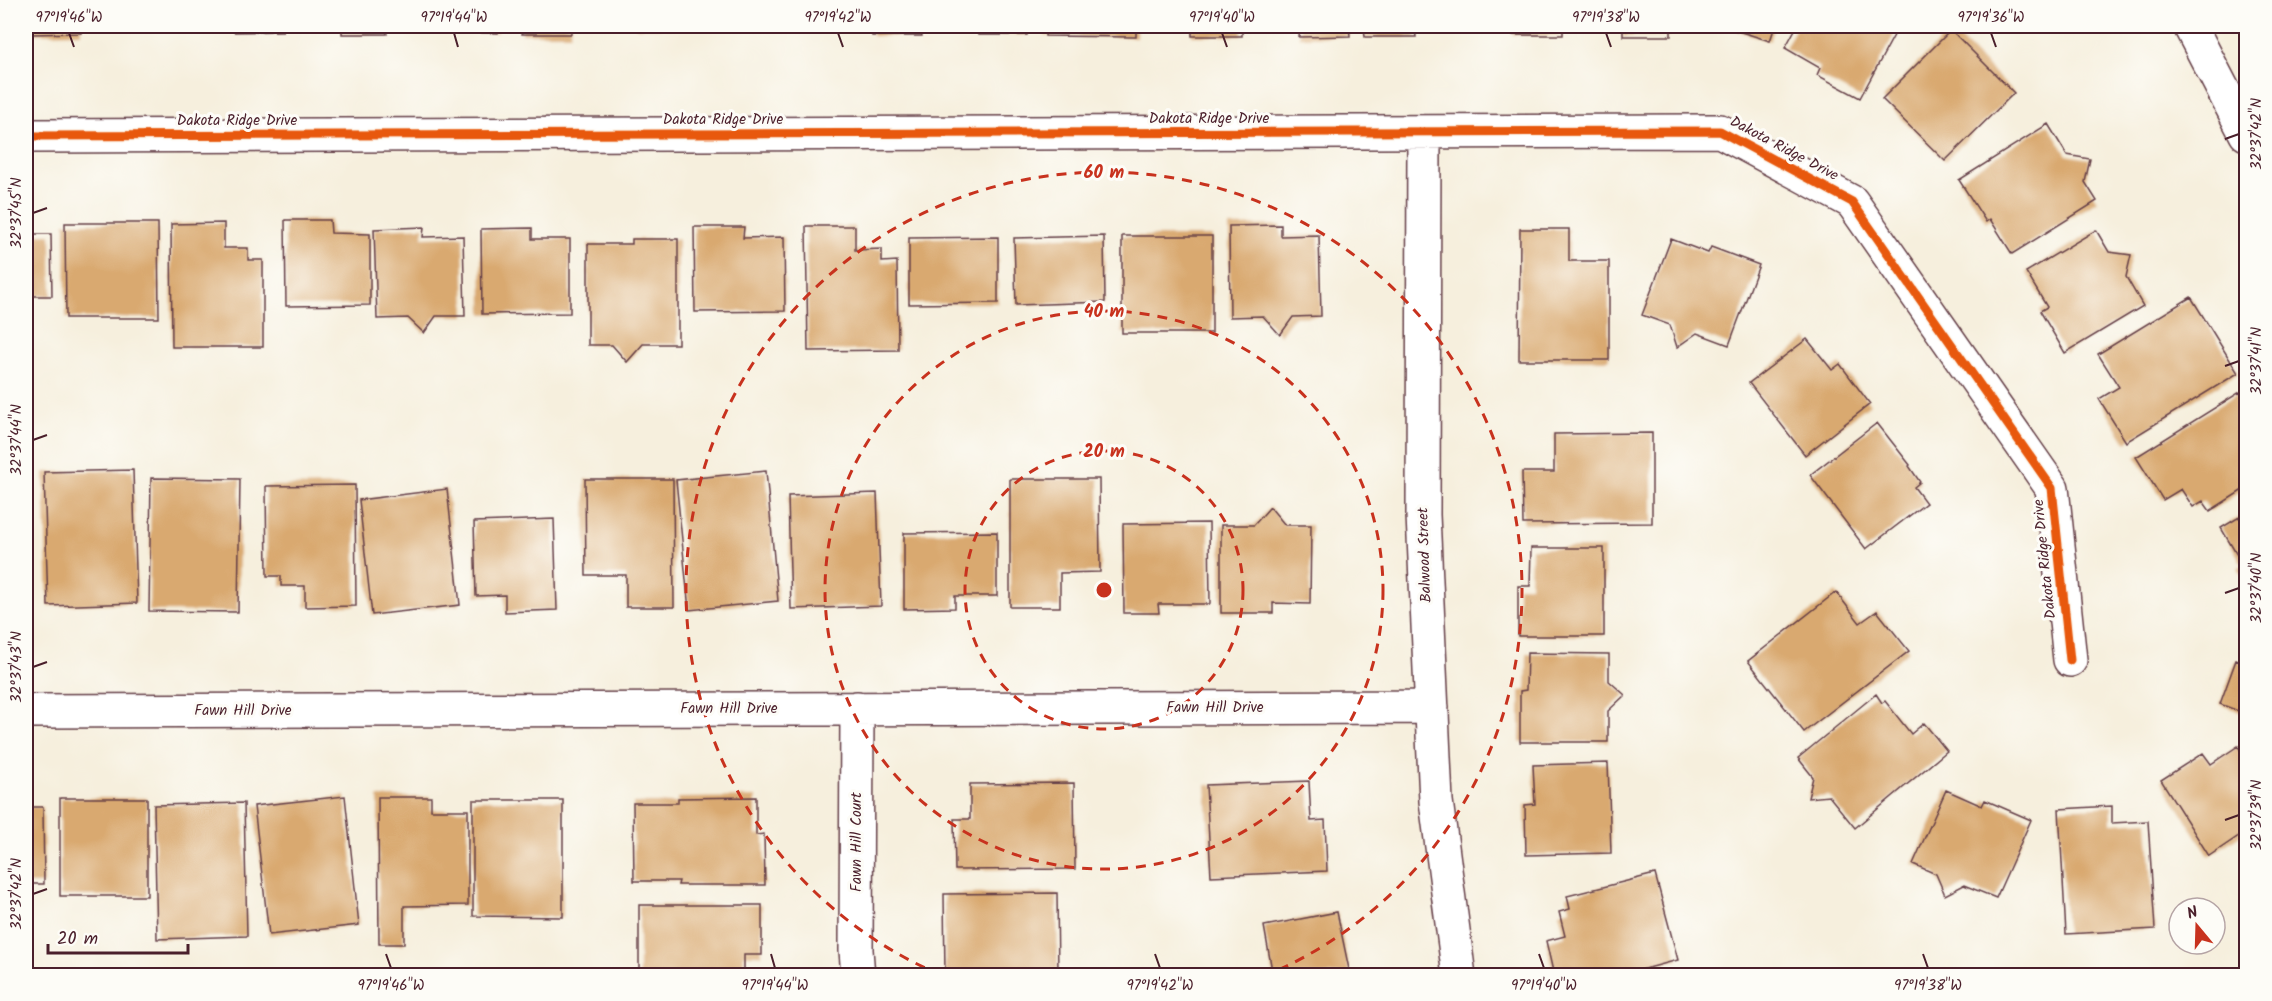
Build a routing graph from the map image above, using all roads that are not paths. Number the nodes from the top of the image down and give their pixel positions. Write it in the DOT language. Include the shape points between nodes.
graph roads {
  1 [pos="2190,26"];
  2 [pos="1424,133"];
  3 [pos="2247,134"];
  4 [pos="26,136"];
  5 [pos="2070,660"];
  6 [pos="1432,707"];
  7 [pos="857,708"];
  8 [pos="26,711"];
  9 [pos="858,975"];
  10 [pos="1459,975"];
  1 -- 3 [label="street"];
  2 -- 4 [label="street, Dakota Ridge Drive"];
  2 -- 5 [label="street, Dakota Ridge Drive" via="1720,131 1852,202 2052,488"];
  2 -- 6 [label="street, Balwood Street" via="1423,515"];
  6 -- 7 [label="street, Fawn Hill Drive"];
  6 -- 10 [label="street, Balwood Street" via="1436,801"];
  7 -- 8 [label="street, Fawn Hill Drive"];
  7 -- 9 [label="street, Fawn Hill Court"];
}
